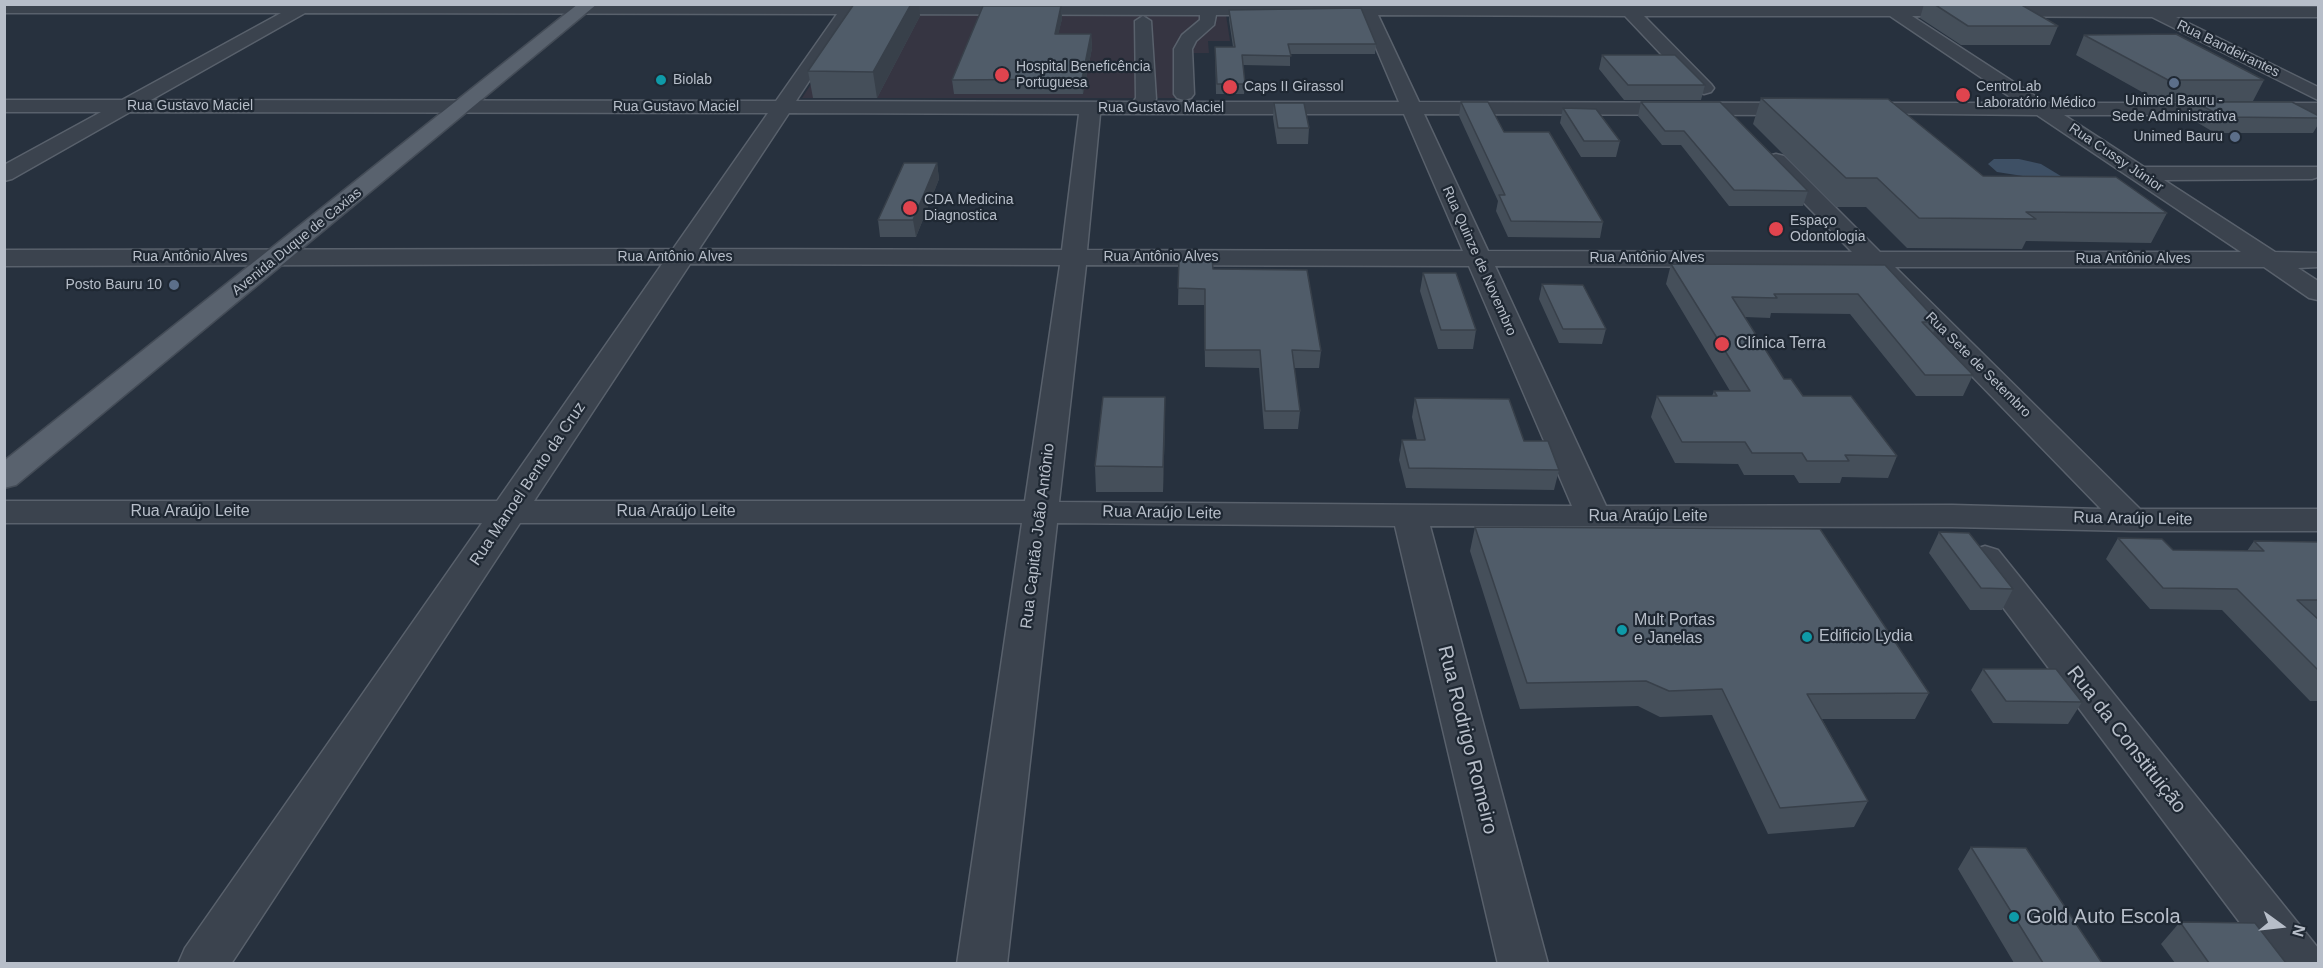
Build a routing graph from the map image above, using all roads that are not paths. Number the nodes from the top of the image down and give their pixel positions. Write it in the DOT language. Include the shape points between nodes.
graph roads {
  1 [pos="53,6"];
  2 [pos="305,6"];
  3 [pos="577,7"];
  4 [pos="851,7"];
  5 [pos="1109,7"];
  6 [pos="1366,7"];
  7 [pos="4,8"];
  8 [pos="1626,8"];
  9 [pos="1888,8"];
  10 [pos="2144,8"];
  11 [pos="1208,10"];
  12 [pos="2319,12"];
  13 [pos="1143,21"];
  14 [pos="4,26"];
  15 [pos="1184,93"];
  16 [pos="2319,94"];
  17 [pos="4,105"];
  18 [pos="129,106"];
  19 [pos="452,107"];
  20 [pos="785,107"];
  21 [pos="1138,108"];
  22 [pos="1410,108"];
  23 [pos="1090,109"];
  24 [pos="1723,109"];
  25 [pos="1818,109"];
  26 [pos="1842,109"];
  27 [pos="2319,109"];
  28 [pos="2043,110"];
  29 [pos="2312,172"];
  30 [pos="4,174"];
  31 [pos="2139,174"];
  32 [pos="251,256"];
  33 [pos="279,256"];
  34 [pos="681,257"];
  35 [pos="1074,257"];
  36 [pos="1477,257"];
  37 [pos="4,258"];
  38 [pos="1873,258"];
  39 [pos="2268,260"];
  40 [pos="2319,260"];
  41 [pos="2319,292"];
  42 [pos="4,450"];
  43 [pos="4,478"];
  44 [pos="4,512"];
  45 [pos="1041,512"];
  46 [pos="510,513"];
  47 [pos="1410,516"];
  48 [pos="1952,516"];
  49 [pos="1594,517"];
  50 [pos="2132,520"];
  51 [pos="2319,520"];
  52 [pos="203,963"];
  53 [pos="982,963"];
  54 [pos="1523,963"];
  55 [pos="2301,963"];
  1 -- 2 [label="street"];
  1 -- 7 [label="street"];
  1 -- 14 [label="street"];
  2 -- 3 [label="street"];
  2 -- 18 [label="street"];
  3 -- 4 [label="street"];
  3 -- 19 [label="main road, Avenida Duque de Caxias"];
  4 -- 5 [label="street"];
  4 -- 20 [label="street, Rua Manoel Bento da Cruz"];
  5 -- 11 [label="street"];
  6 -- 8 [label="street"];
  6 -- 11 [label="street"];
  6 -- 22 [label="street, Rua Quinze de Novembro"];
  8 -- 9 [label="street"];
  8 -- 24 [label="street, Rua Sete de Setembro"];
  9 -- 10 [label="street"];
  9 -- 28 [label="street, Rua Cussy Júnior"];
  10 -- 12 [label="street"];
  10 -- 16 [label="street, Rua Bandeirantes"];
  11 -- 15 [label="street" via="1208,21 1183,49"];
  13 -- 21 [label="street" via="1146,99"];
  17 -- 18 [label="street, Rua Gustavo Maciel"];
  18 -- 19 [label="street, Rua Gustavo Maciel"];
  18 -- 30 [label="street"];
  19 -- 20 [label="street, Rua Gustavo Maciel"];
  19 -- 32 [label="main road, Avenida Duque de Caxias"];
  19 -- 33 [label="main road, Avenida Duque de Caxias"];
  20 -- 23 [label="street, Rua Gustavo Maciel"];
  20 -- 34 [label="street, Rua Manoel Bento da Cruz"];
  21 -- 22 [label="street, Rua Gustavo Maciel"];
  21 -- 23 [label="street, Rua Gustavo Maciel"];
  22 -- 24 [label="street, Rua Gustavo Maciel"];
  22 -- 36 [label="street, Rua Quinze de Novembro"];
  23 -- 35 [label="street, Rua Capitão João Antônio"];
  24 -- 25 [label="street, Rua Gustavo Maciel"];
  24 -- 38 [label="street, Rua Sete de Setembro"];
  26 -- 28 [label="street"];
  27 -- 28 [label="street"];
  28 -- 31 [label="street, Rua Cussy Júnior"];
  29 -- 31 [label="street"];
  31 -- 39 [label="street, Rua Cussy Júnior"];
  32 -- 33 [label="street, Rua Antônio Alves"];
  32 -- 37 [label="street, Rua Antônio Alves"];
  32 -- 42 [label="main road, Avenida Duque de Caxias"];
  33 -- 34 [label="street, Rua Antônio Alves"];
  33 -- 43 [label="main road, Avenida Duque de Caxias"];
  34 -- 35 [label="street, Rua Antônio Alves"];
  34 -- 46 [label="street, Rua Manoel Bento da Cruz"];
  35 -- 36 [label="street, Rua Antônio Alves"];
  35 -- 45 [label="street, Rua Capitão João Antônio"];
  36 -- 38 [label="street, Rua Antônio Alves"];
  36 -- 49 [label="street, Rua Quinze de Novembro"];
  38 -- 39 [label="street, Rua Antônio Alves"];
  38 -- 50 [label="street, Rua Sete de Setembro"];
  39 -- 40 [label="street, Rua Antônio Alves"];
  39 -- 41 [label="street, Rua Cussy Júnior"];
  44 -- 46 [label="street, Rua Araújo Leite"];
  45 -- 46 [label="street, Rua Araújo Leite"];
  45 -- 47 [label="street, Rua Araújo Leite"];
  45 -- 53 [label="street, Rua Capitão João Antônio"];
  46 -- 52 [label="street, Rua Manoel Bento da Cruz"];
  47 -- 49 [label="street, Rua Araújo Leite"];
  47 -- 54 [label="street, Rua Rodrigo Romeiro"];
  48 -- 49 [label="street, Rua Araújo Leite"];
  48 -- 50 [label="street, Rua Araújo Leite"];
  48 -- 55 [label="street, Rua da Constituição"];
  50 -- 51 [label="street, Rua Araújo Leite"];
}
